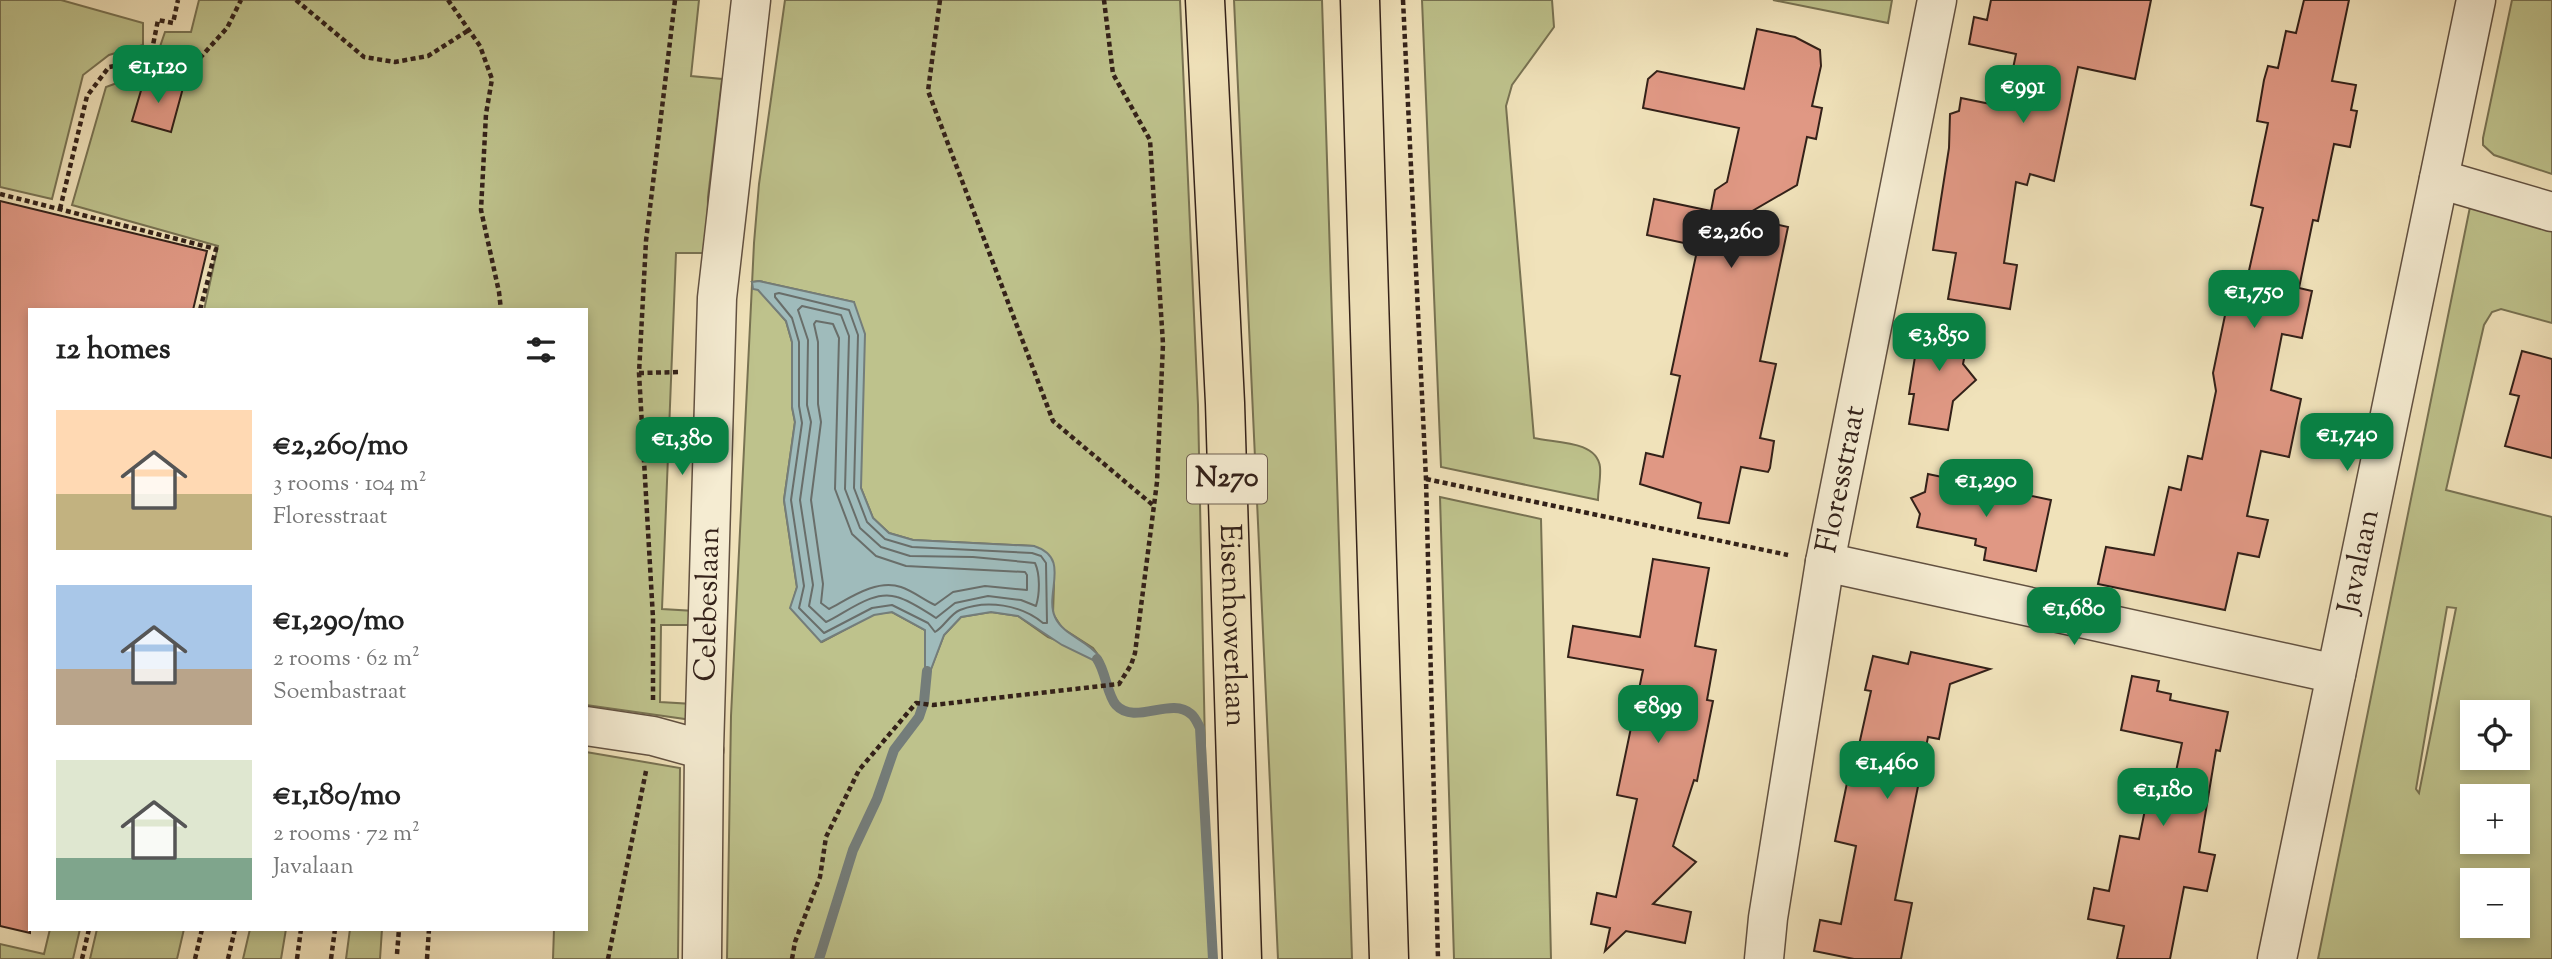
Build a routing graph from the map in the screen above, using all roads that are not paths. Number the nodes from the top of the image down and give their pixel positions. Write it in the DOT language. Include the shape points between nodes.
graph roads {
  1 [pos="751,0"];
  2 [pos="1205,0"];
  3 [pos="1360,0"];
  4 [pos="1937,0"];
  5 [pos="2476,0"];
  6 [pos="2439,178"];
  7 [pos="2552,212"];
  8 [pos="1825,562"];
  9 [pos="2336,674"];
  10 [pos="588,726"];
  11 [pos="704,750"];
  12 [pos="702,959"];
  13 [pos="1242,959"];
  14 [pos="1390,959"];
  15 [pos="1764,959"];
  16 [pos="2277,959"];
  1 -- 11 [label="street, Celebeslaan" via="717,298"];
  2 -- 13 [label="main road, Eisenhowerlaan / N270" via="1225,403"];
  3 -- 14 [label="main road"];
  4 -- 8 [label="street, Floresstraat"];
  5 -- 6 [label="street, Javalaan"];
  6 -- 7 [label="street"];
  6 -- 9 [label="street, Javalaan"];
  8 -- 9 [label="street"];
  8 -- 15 [label="street, Floresstraat"];
  9 -- 16 [label="street, Javalaan"];
  10 -- 11 [label="street" via="653,736"];
  11 -- 12 [label="street, Celebeslaan"];
}
